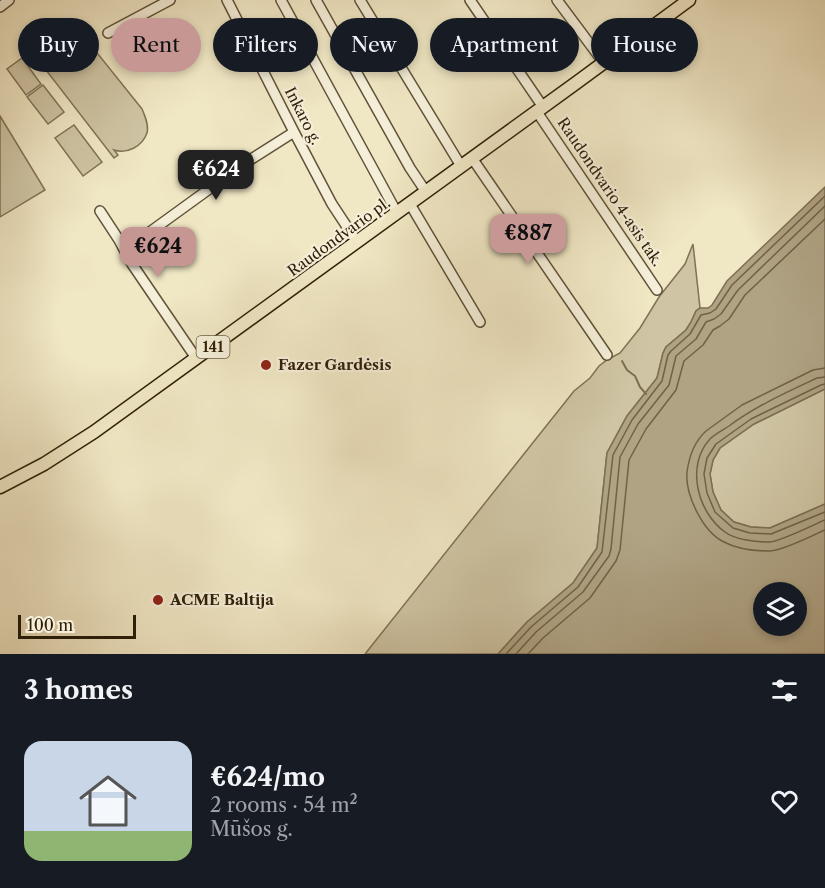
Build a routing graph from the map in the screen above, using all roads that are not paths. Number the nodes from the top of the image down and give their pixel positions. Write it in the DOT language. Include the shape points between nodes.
graph roads {
  1 [pos="9,0"];
  2 [pos="170,0"];
  3 [pos="227,0"];
  4 [pos="281,0"];
  5 [pos="316,0"];
  6 [pos="360,0"];
  7 [pos="470,0"];
  8 [pos="557,0"];
  9 [pos="689,0"];
  10 [pos="0,7"];
  11 [pos="665,18"];
  12 [pos="108,33"];
  13 [pos="591,46"];
  14 [pos="592,72"];
  15 [pos="540,110"];
  16 [pos="294,132"];
  17 [pos="472,158"];
  18 [pos="461,166"];
  19 [pos="426,192"];
  20 [pos="410,204"];
  21 [pos="100,211"];
  22 [pos="397,213"];
  23 [pos="357,243"];
  24 [pos="125,250"];
  25 [pos="657,290"];
  26 [pos="480,322"];
  27 [pos="607,356"];
  28 [pos="196,358"];
  29 [pos="0,487"];
  1 -- 10 [label="street"];
  2 -- 12 [label="street"];
  3 -- 16 [label="street, Inkaro g."];
  4 -- 22 [label="street"];
  5 -- 19 [label="street"];
  6 -- 18 [label="street"];
  7 -- 15 [label="street, Raudondvario 4-asis tak."];
  8 -- 13 [label="street"];
  9 -- 11 [label="main road, Raudondvario pl. / 141"];
  14 -- 15 [label="main road, Raudondvario pl. / 141"];
  15 -- 17 [label="main road, Raudondvario pl. / 141"];
  15 -- 25 [label="street, Raudondvario 4-asis tak."];
  16 -- 23 [label="street, Inkaro g."];
  16 -- 24 [label="street"];
  17 -- 18 [label="main road, Raudondvario pl. / 141"];
  17 -- 27 [label="street"];
  18 -- 19 [label="main road, Raudondvario pl. / 141"];
  19 -- 20 [label="main road, Raudondvario pl. / 141"];
  20 -- 22 [label="main road, Raudondvario pl. / 141"];
  20 -- 26 [label="street"];
  21 -- 24 [label="street"];
  22 -- 23 [label="main road, Raudondvario pl. / 141"];
  23 -- 28 [label="main road, Raudondvario pl. / 141"];
  24 -- 28 [label="street"];
  28 -- 29 [label="main road, Raudondvario pl. / 141" via="84,438"];
}
